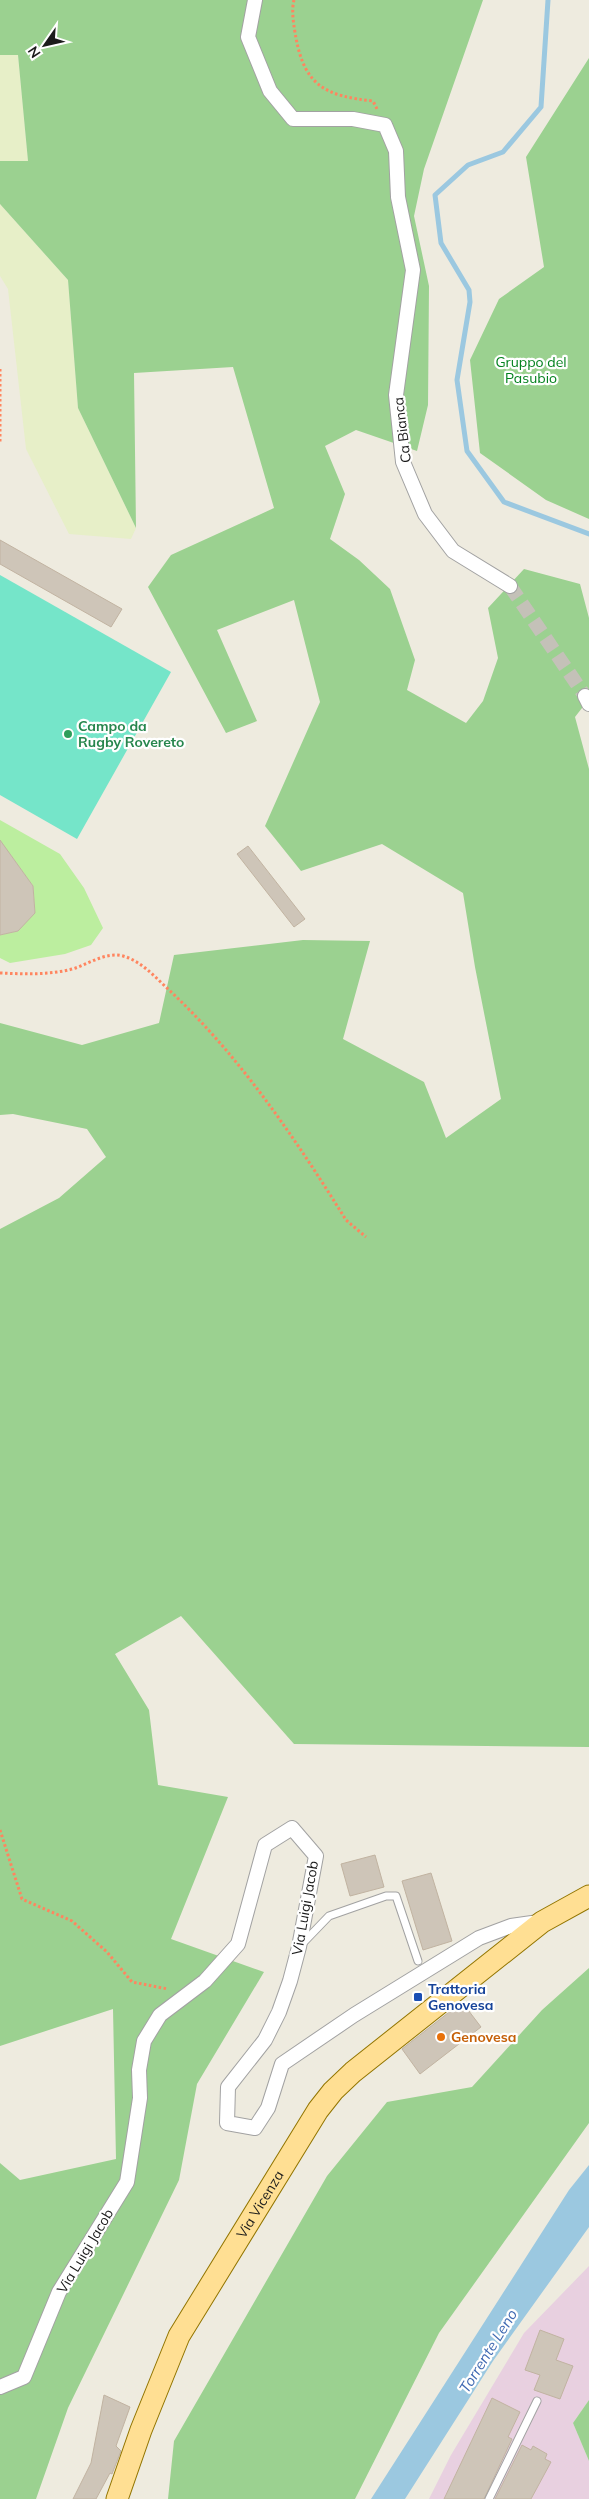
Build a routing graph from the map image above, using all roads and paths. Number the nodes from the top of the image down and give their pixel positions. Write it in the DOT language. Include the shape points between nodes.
graph roads {
  1 [pos="255,0"];
  2 [pos="294,0"];
  3 [pos="385,125"];
  4 [pos="0,369"];
  5 [pos="0,443"];
  6 [pos="510,586"];
  7 [pos="0,973"];
  8 [pos="366,1237"];
  9 [pos="0,1830"];
  10 [pos="589,1896"];
  11 [pos="542,1922"];
  12 [pos="299,1947"];
  13 [pos="418,1960"];
  14 [pos="172,1988"];
  15 [pos="0,2387"];
  16 [pos="537,2401"];
  17 [pos="117,2499"];
  18 [pos="490,2499"];
  1 -- 3 [label="street" via="248,37 270,92 293,119 353,119"];
  2 -- 3 [label="path" via="295,35 300,58 311,79 329,93 373,101"];
  3 -- 6 [label="street, Ca Bianca" via="396,151 398,197 413,270 396,395 402,462 425,514 453,551"];
  4 -- 5 [label="path"];
  7 -- 8 [label="path" via="29,975 69,970 105,957 121,955 139,962 231,1054 346,1220"];
  9 -- 14 [label="path" via="22,1899 72,1921 107,1952 132,1982"];
  10 -- 11 [label="main road, Via Vicenza"];
  11 -- 12 [label="street, Via Luigi Jacob" via="511,1926 479,1938 354,2015 282,2064 268,2108 255,2128 227,2122 228,2087 265,2040 279,2012"];
  11 -- 17 [label="main road, Via Vicenza" via="353,2072 318,2110 179,2336"];
  12 -- 13 [label="lane" via="328,1916 386,1896 396,1896"];
  12 -- 15 [label="street, Via Luigi Jacob" via="316,1856 292,1828 265,1845 238,1944 205,1981 160,2014 144,2041 139,2070 139,2108 127,2182 59,2292 24,2377"];
  16 -- 18 [label="lane"];
}
